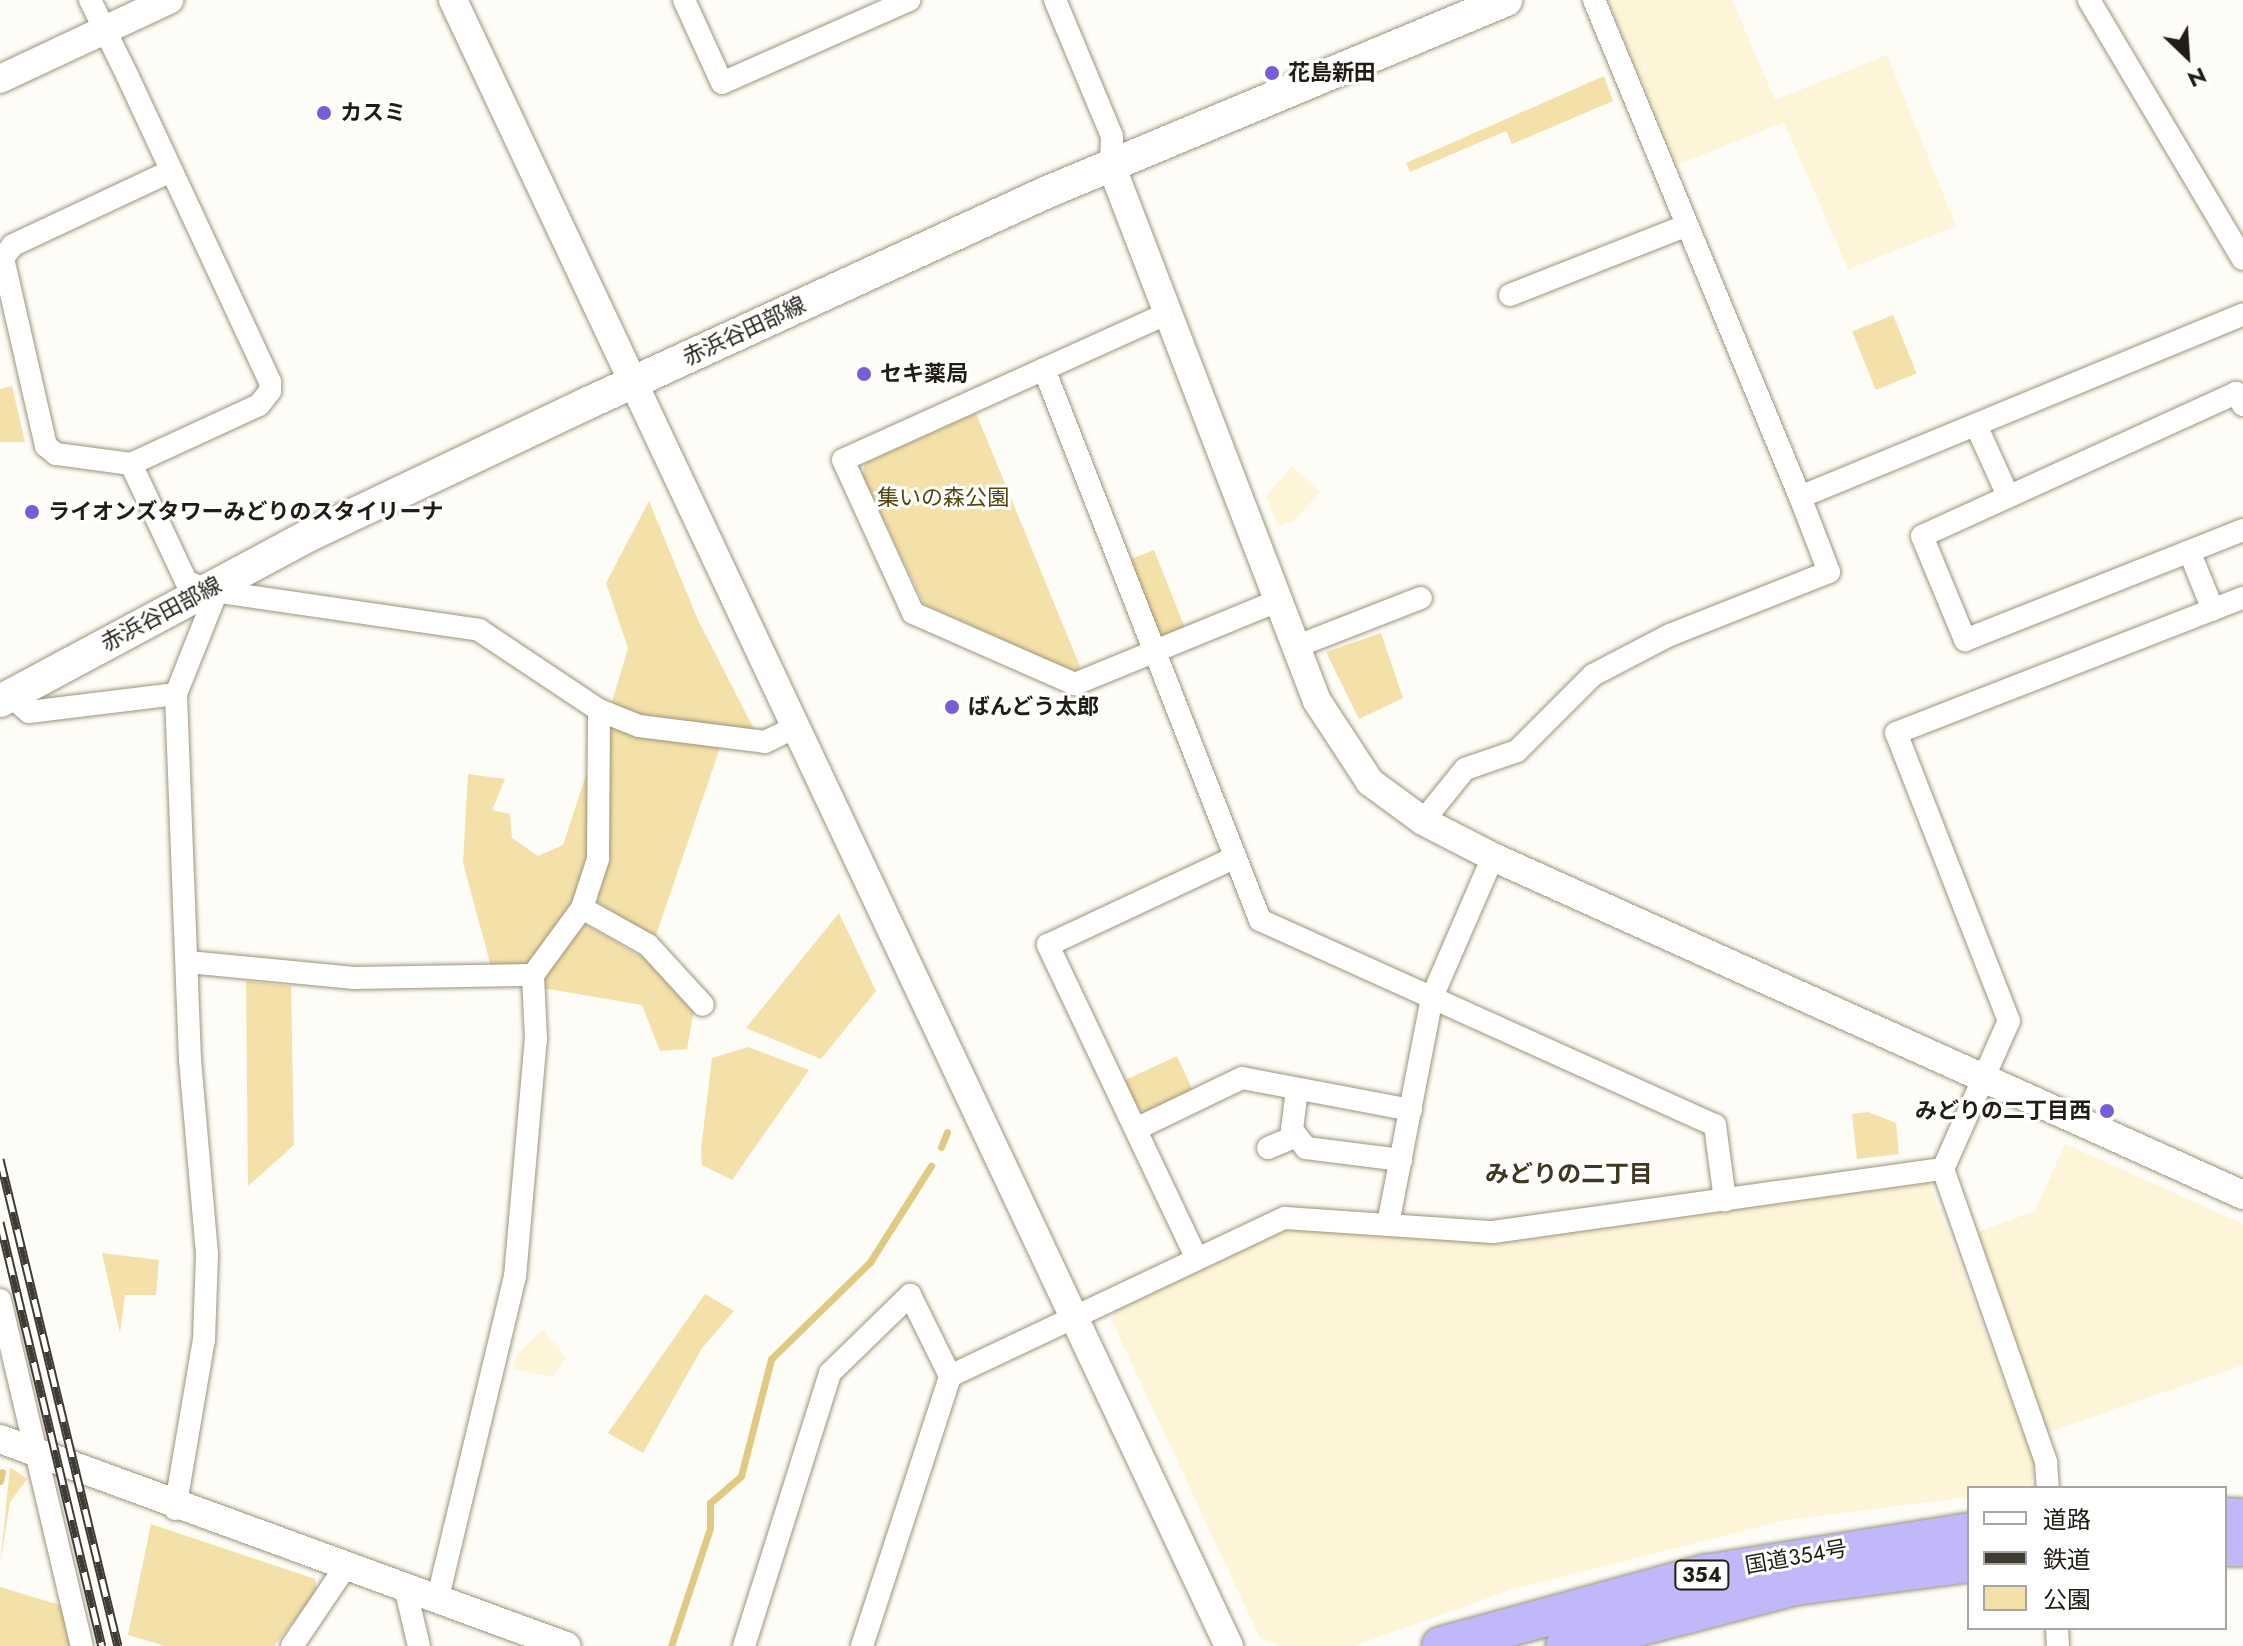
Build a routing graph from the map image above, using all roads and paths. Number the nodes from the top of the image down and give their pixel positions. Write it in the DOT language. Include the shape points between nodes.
graph roads {
  1 [pos="90,0"];
  2 [pos="169,0"];
  3 [pos="453,0"];
  4 [pos="684,0"];
  5 [pos="909,0"];
  6 [pos="1055,0"];
  7 [pos="1506,0"];
  8 [pos="1594,0"];
  9 [pos="2089,0"];
  10 [pos="104,30"];
  11 [pos="3,77"];
  12 [pos="1111,165"];
  13 [pos="171,171"];
  14 [pos="1685,226"];
  15 [pos="2243,259"];
  16 [pos="1510,295"];
  17 [pos="1166,314"];
  18 [pos="2243,314"];
  19 [pos="1044,369"];
  20 [pos="632,382"];
  21 [pos="2243,405"];
  22 [pos="1976,425"];
  23 [pos="131,464"];
  24 [pos="2008,496"];
  25 [pos="1800,497"];
  26 [pos="2243,530"];
  27 [pos="2190,553"];
  28 [pos="211,590"];
  29 [pos="1421,598"];
  30 [pos="2243,598"];
  31 [pos="1277,601"];
  32 [pos="2213,610"];
  33 [pos="1295,647"];
  34 [pos="1154,653"];
  35 [pos="176,694"];
  36 [pos="5,698"];
  37 [pos="599,710"];
  38 [pos="794,728"];
  39 [pos="1423,821"];
  40 [pos="1493,857"];
  41 [pos="1234,858"];
  42 [pos="582,908"];
  43 [pos="188,962"];
  44 [pos="533,975"];
  45 [pos="1432,997"];
  46 [pos="703,1005"];
  47 [pos="1986,1078"];
  48 [pos="1297,1089"];
  49 [pos="1411,1110"];
  50 [pos="1136,1129"];
  51 [pos="1294,1137"];
  52 [pos="1268,1148"];
  53 [pos="1401,1160"];
  54 [pos="1943,1169"];
  55 [pos="2243,1195"];
  56 [pos="1725,1200"];
  57 [pos="1388,1224"];
  58 [pos="1197,1259"];
  59 [pos="0,1300"];
  60 [pos="1071,1319"];
  61 [pos="950,1376"];
  62 [pos="0,1439"];
  63 [pos="37,1455"];
  64 [pos="2048,1486"];
  65 [pos="175,1509"];
  66 [pos="1967,1532"];
  67 [pos="1967,1563"];
  68 [pos="346,1566"];
  69 [pos="405,1587"];
  70 [pos="438,1597"];
  71 [pos="562,1645"];
  72 [pos="82,1646"];
  73 [pos="292,1646"];
  74 [pos="419,1646"];
  75 [pos="744,1646"];
  76 [pos="862,1646"];
  77 [pos="1229,1646"];
  78 [pos="1441,1646"];
  79 [pos="1565,1646"];
  1 -- 10 [label="street"];
  2 -- 10 [label="street"];
  3 -- 20 [label="street"];
  4 -- 5 [label="street" via="722,83"];
  6 -- 12 [label="street" via="1112,136"];
  7 -- 12 [label="main road, 赤浜谷田部線"];
  8 -- 14 [label="street"];
  9 -- 15 [label="street"];
  10 -- 11 [label="street"];
  10 -- 13 [label="street"];
  12 -- 17 [label="street"];
  12 -- 20 [label="main road, 赤浜谷田部線"];
  13 -- 23 [label="street" via="270,391 259,405"];
  13 -- 23 [label="street" via="13,245 3,258 46,446 56,454"];
  14 -- 16 [label="street"];
  14 -- 25 [label="street"];
  17 -- 19 [label="street"];
  17 -- 31 [label="street"];
  18 -- 22 [label="street"];
  19 -- 34 [label="street"];
  19 -- 34 [label="street" via="843,460 913,613 1075,684"];
  20 -- 28 [label="main road, 赤浜谷田部線"];
  20 -- 38 [label="street"];
  21 -- 24 [label="street" via="2236,393"];
  22 -- 24 [label="street"];
  22 -- 25 [label="street"];
  23 -- 28 [label="street" via="186,581"];
  24 -- 27 [label="street" via="1922,536 1965,640"];
  25 -- 39 [label="street" via="1829,572 1670,635 1593,675 1517,751 1465,769"];
  26 -- 27 [label="street"];
  27 -- 32 [label="street"];
  28 -- 35 [label="street"];
  28 -- 36 [label="main road, 赤浜谷田部線"];
  28 -- 37 [label="street" via="479,630"];
  29 -- 33 [label="street"];
  30 -- 32 [label="street"];
  31 -- 33 [label="street"];
  31 -- 34 [label="street"];
  32 -- 47 [label="street" via="1896,733 2009,1021"];
  33 -- 39 [label="street" via="1348,755 1370,782"];
  34 -- 41 [label="street"];
  35 -- 36 [label="street" via="29,712"];
  35 -- 43 [label="street"];
  37 -- 38 [label="street" via="639,726 765,742"];
  37 -- 42 [label="street" via="598,859"];
  38 -- 60 [label="street"];
  39 -- 40 [label="street"];
  40 -- 45 [label="street"];
  40 -- 47 [label="street"];
  41 -- 45 [label="street" via="1260,920"];
  41 -- 50 [label="street" via="1048,945"];
  42 -- 44 [label="street"];
  42 -- 46 [label="street" via="648,945"];
  43 -- 44 [label="street" via="354,978"];
  43 -- 65 [label="street" via="207,1310"];
  44 -- 70 [label="street" via="536,1039 515,1277"];
  45 -- 49 [label="street"];
  45 -- 56 [label="street" via="1715,1125"];
  47 -- 54 [label="street"];
  47 -- 55 [label="street"];
  48 -- 49 [label="street"];
  48 -- 50 [label="street" via="1242,1078"];
  48 -- 51 [label="street"];
  49 -- 53 [label="street"];
  50 -- 58 [label="street"];
  51 -- 52 [label="street"];
  51 -- 53 [label="street" via="1321,1155"];
  53 -- 57 [label="street"];
  54 -- 56 [label="street"];
  54 -- 64 [label="street" via="2046,1462"];
  56 -- 57 [label="street" via="1493,1232"];
  57 -- 58 [label="street" via="1285,1218"];
  58 -- 60 [label="street"];
  59 -- 63 [label="street"];
  60 -- 61 [label="street"];
  60 -- 77 [label="street"];
  61 -- 75 [label="street" via="910,1295 830,1373"];
  61 -- 76 [label="street"];
  62 -- 63 [label="street"];
  63 -- 65 [label="street"];
  63 -- 72 [label="street"];
  65 -- 68 [label="street"];
  66 -- 78 [label="highway, 国道354号 / 354" via="1705,1574"];
  67 -- 79 [label="highway, 国道354号 / 354" via="1796,1586"];
  68 -- 69 [label="street"];
  68 -- 73 [label="street"];
  69 -- 70 [label="street"];
  69 -- 74 [label="street"];
  70 -- 71 [label="street"];
}
